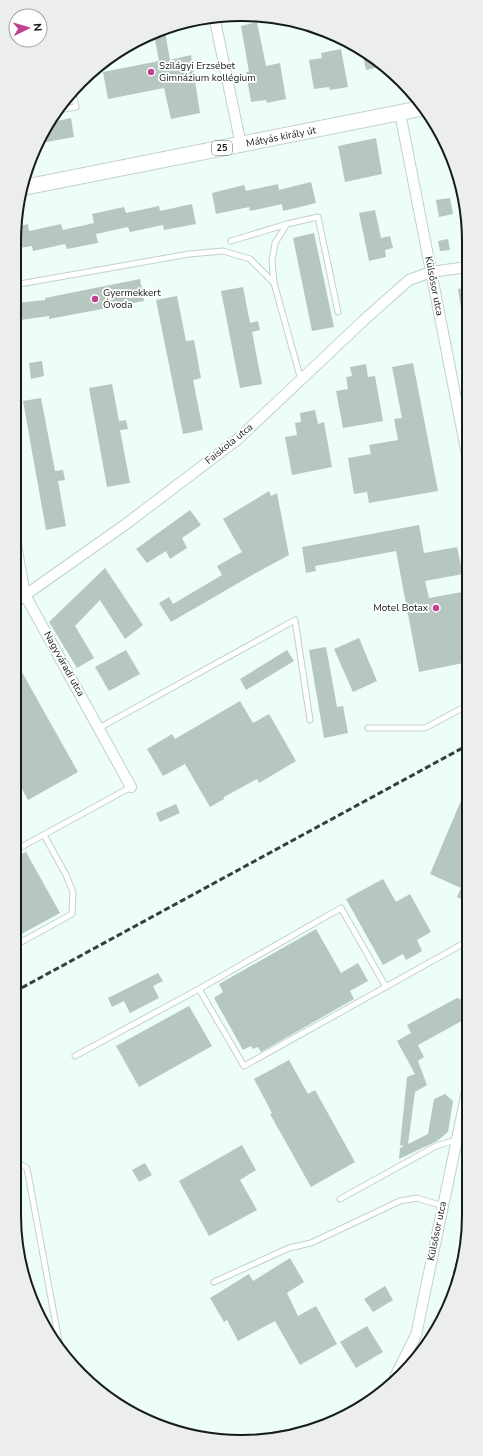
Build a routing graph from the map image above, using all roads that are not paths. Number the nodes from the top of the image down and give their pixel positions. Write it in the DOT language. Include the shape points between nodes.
graph roads {
  1 [pos="215,23"];
  2 [pos="74,98"];
  3 [pos="66,109"];
  4 [pos="417,109"];
  5 [pos="400,112"];
  6 [pos="241,145"];
  7 [pos="28,187"];
  8 [pos="287,224"];
  9 [pos="231,241"];
  10 [pos="462,268"];
  11 [pos="431,272"];
  12 [pos="274,283"];
  13 [pos="21,284"];
  14 [pos="338,312"];
  15 [pos="301,380"];
  16 [pos="462,401"];
  17 [pos="21,570"];
  18 [pos="26,595"];
  19 [pos="21,598"];
  20 [pos="462,708"];
  21 [pos="310,720"];
  22 [pos="99,728"];
  23 [pos="368,728"];
  24 [pos="131,787"];
  25 [pos="44,834"];
  26 [pos="21,847"];
  27 [pos="21,942"];
  28 [pos="462,944"];
  29 [pos="386,987"];
  30 [pos="199,989"];
  31 [pos="75,1056"];
  32 [pos="462,1113"];
  33 [pos="456,1140"];
  34 [pos="21,1165"];
  35 [pos="340,1199"];
  36 [pos="443,1206"];
  37 [pos="214,1282"];
  38 [pos="58,1337"];
  39 [pos="400,1367"];
  1 -- 6 [label="street"];
  2 -- 3 [label="lane" via="76,107"];
  4 -- 5 [label="main road, Mátyás király út / 25"];
  5 -- 6 [label="main road, Mátyás király út / 25"];
  5 -- 11 [label="street, Külsősor utca"];
  6 -- 7 [label="main road, Mátyás király út / 25"];
  8 -- 9 [label="lane"];
  8 -- 12 [label="lane" via="275,243 272,261"];
  8 -- 14 [label="lane" via="318,217"];
  10 -- 11 [label="street, Faiskola utca"];
  11 -- 15 [label="street, Faiskola utca" via="409,280"];
  11 -- 16 [label="street, Külsősor utca"];
  12 -- 13 [label="lane" via="250,259 223,251 189,254"];
  12 -- 15 [label="lane"];
  15 -- 18 [label="street, Faiskola utca" via="238,439 126,524"];
  17 -- 18 [label="street, Nagyváradi utca"];
  18 -- 19 [label="street, Faiskola utca"];
  18 -- 22 [label="street, Nagyváradi utca"];
  20 -- 23 [label="lane" via="425,728"];
  21 -- 22 [label="lane" via="295,620"];
  22 -- 24 [label="street, Nagyváradi utca"];
  24 -- 25 [label="lane"];
  25 -- 26 [label="lane"];
  25 -- 27 [label="lane" via="73,892 72,914"];
  28 -- 29 [label="lane"];
  29 -- 30 [label="lane" via="244,1066"];
  29 -- 30 [label="lane" via="341,908"];
  30 -- 31 [label="lane"];
  32 -- 33 [label="street, Külsősor utca"];
  33 -- 35 [label="lane" via="436,1146"];
  33 -- 36 [label="street, Külsősor utca"];
  34 -- 38 [label="lane" via="27,1168"];
  36 -- 37 [label="lane" via="417,1198 400,1201 311,1242 289,1248"];
  36 -- 39 [label="street, Külsősor utca" via="416,1335"];
}
